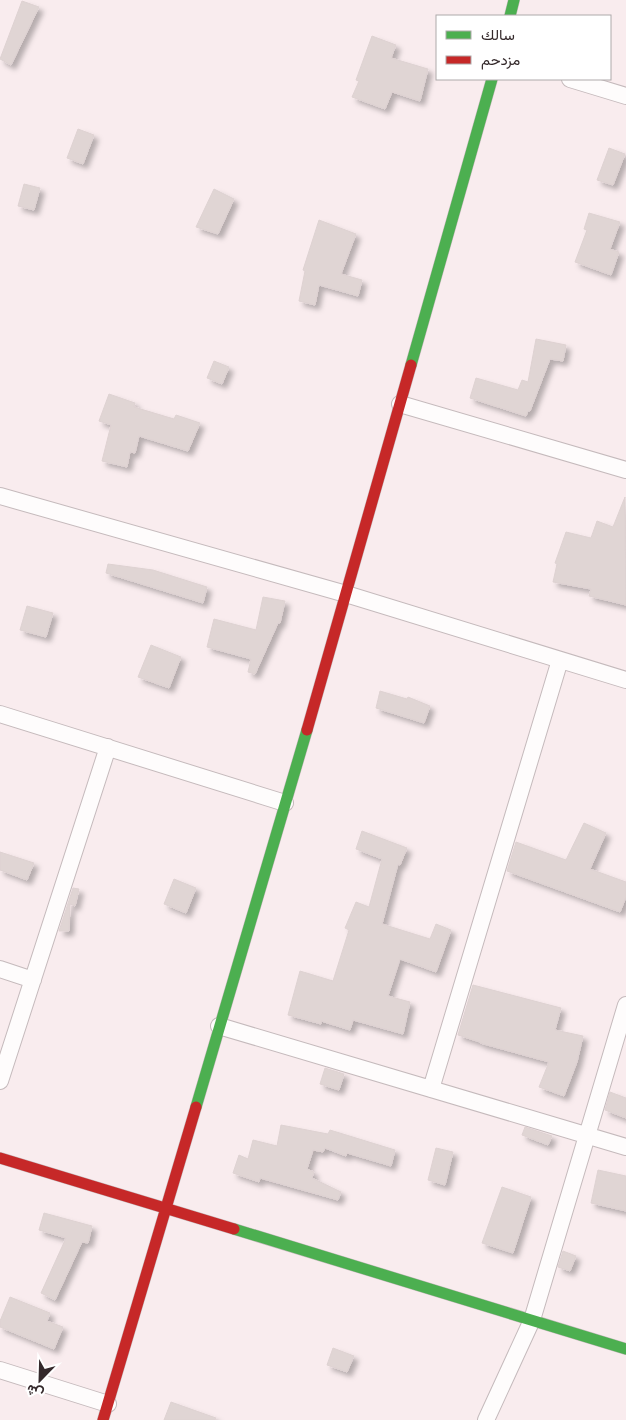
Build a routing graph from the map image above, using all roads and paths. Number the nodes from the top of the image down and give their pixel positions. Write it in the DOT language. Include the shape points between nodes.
graph roads {
  1 [pos="514,0"];
  2 [pos="510,15"];
  3 [pos="492,80"];
  4 [pos="573,80"];
  5 [pos="626,96"];
  6 [pos="400,404"];
  7 [pos="626,470"];
  8 [pos="0,496"];
  9 [pos="346,594"];
  10 [pos="560,660"];
  11 [pos="626,680"];
  12 [pos="0,714"];
  13 [pos="108,746"];
  14 [pos="285,803"];
  15 [pos="0,969"];
  16 [pos="33,980"];
  17 [pos="626,1006"];
  18 [pos="219,1026"];
  19 [pos="0,1082"];
  20 [pos="431,1090"];
  21 [pos="587,1136"];
  22 [pos="626,1147"];
  23 [pos="0,1158"];
  24 [pos="165,1208"];
  25 [pos="532,1320"];
  26 [pos="626,1348"];
  27 [pos="0,1370"];
  28 [pos="108,1404"];
  29 [pos="103,1420"];
  30 [pos="486,1420"];
  1 -- 2 [label="main road"];
  3 -- 6 [label="main road"];
  4 -- 5 [label="street"];
  6 -- 7 [label="street"];
  6 -- 9 [label="main road"];
  8 -- 9 [label="street"];
  9 -- 10 [label="street"];
  9 -- 14 [label="main road"];
  10 -- 11 [label="street"];
  10 -- 20 [label="street"];
  12 -- 13 [label="street"];
  13 -- 14 [label="street"];
  13 -- 16 [label="street"];
  14 -- 18 [label="main road"];
  15 -- 16 [label="street"];
  16 -- 19 [label="street"];
  17 -- 21 [label="street"];
  18 -- 20 [label="street"];
  18 -- 24 [label="main road"];
  20 -- 21 [label="street"];
  21 -- 22 [label="street"];
  21 -- 25 [label="street"];
  23 -- 24 [label="main road"];
  24 -- 25 [label="main road"];
  24 -- 28 [label="main road"];
  25 -- 26 [label="main road"];
  25 -- 30 [label="street"];
  27 -- 28 [label="street"];
  28 -- 29 [label="main road"];
}
